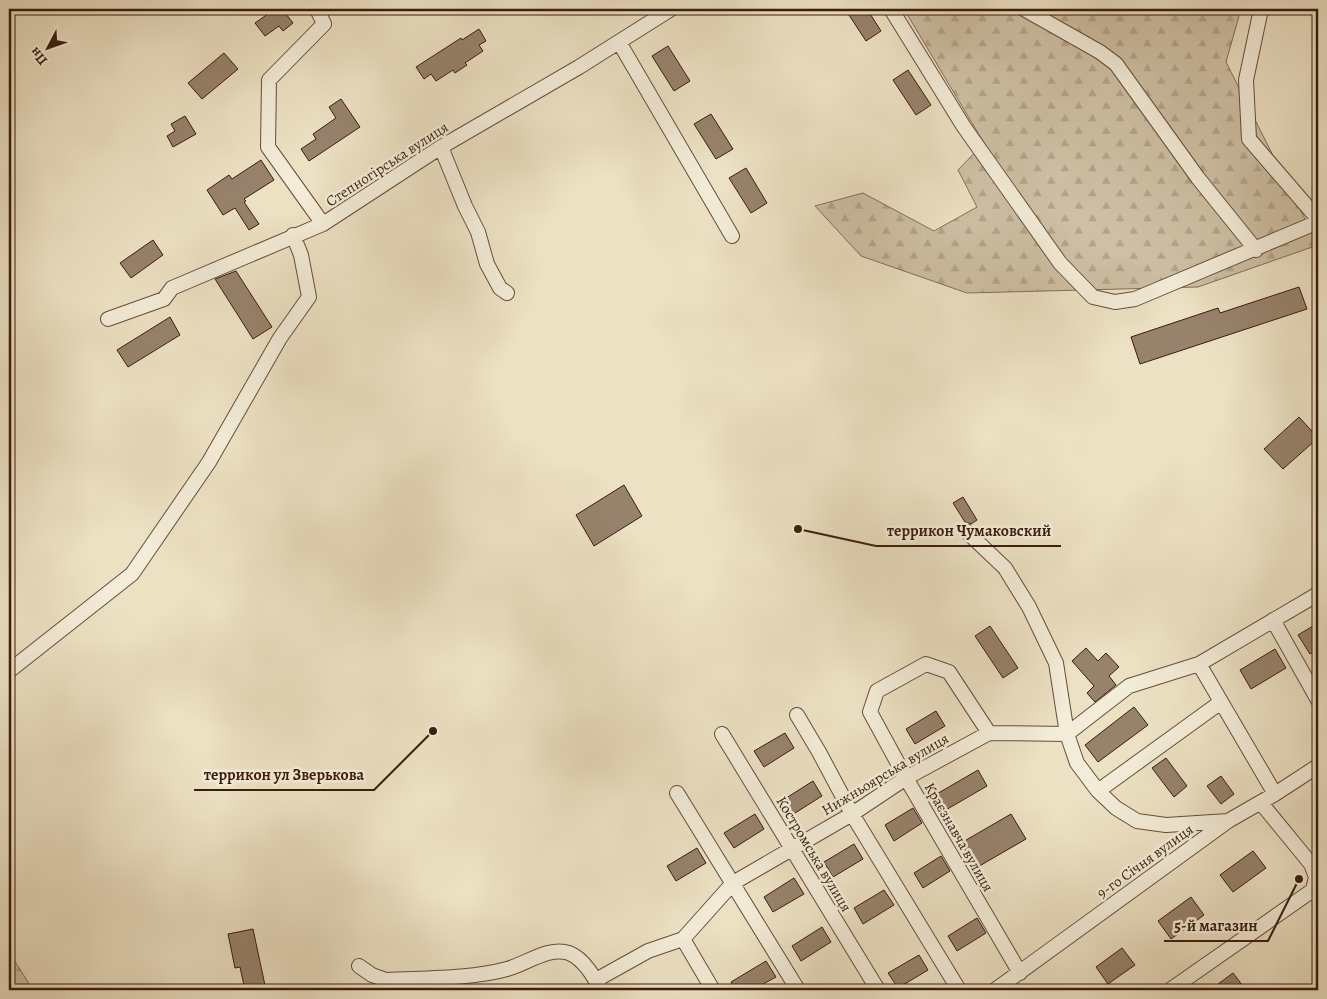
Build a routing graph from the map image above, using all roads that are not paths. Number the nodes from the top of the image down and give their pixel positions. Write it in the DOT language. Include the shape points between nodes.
graph roads {
  1 [pos="317,9"];
  2 [pos="671,9"];
  3 [pos="891,9"];
  4 [pos="1024,9"];
  5 [pos="1261,9"];
  6 [pos="619,42"];
  7 [pos="441,147"];
  8 [pos="1318,221"];
  9 [pos="323,224"];
  10 [pos="294,235"];
  11 [pos="732,236"];
  12 [pos="1256,250"];
  13 [pos="507,293"];
  14 [pos="108,320"];
  15 [pos="966,531"];
  16 [pos="1318,594"];
  17 [pos="1273,620"];
  18 [pos="1199,664"];
  19 [pos="9,671"];
  20 [pos="1318,700"];
  21 [pos="1221,702"];
  22 [pos="797,715"];
  23 [pos="989,733"];
  24 [pos="722,734"];
  25 [pos="1067,734"];
  26 [pos="1318,766"];
  27 [pos="906,778"];
  28 [pos="1098,791"];
  29 [pos="677,793"];
  30 [pos="1275,794"];
  31 [pos="1260,803"];
  32 [pos="852,814"];
  33 [pos="1228,821"];
  34 [pos="792,849"];
  35 [pos="733,883"];
  36 [pos="1316,892"];
  37 [pos="683,939"];
  38 [pos="359,966"];
  39 [pos="1020,973"];
  40 [pos="598,985"];
  41 [pos="713,990"];
  42 [pos="798,990"];
  43 [pos="878,990"];
  44 [pos="959,990"];
  45 [pos="995,990"];
  46 [pos="1170,990"];
  1 -- 9 [label="street" via="324,24 270,80 268,147"];
  2 -- 6 [label="street, Степногірська вулиця"];
  3 -- 12 [label="street" via="964,127 1060,263 1092,297 1116,302 1135,299"];
  4 -- 12 [label="street" via="1116,64 1198,178"];
  5 -- 8 [label="street" via="1246,80 1249,139"];
  6 -- 7 [label="street, Степногірська вулиця"];
  6 -- 11 [label="street"];
  7 -- 9 [label="street, Степногірська вулиця"];
  7 -- 13 [label="street" via="478,232 487,264 500,288"];
  8 -- 12 [label="street"];
  9 -- 10 [label="street, Степногірська вулиця"];
  10 -- 14 [label="street, Степногірська вулиця" via="172,288 164,299"];
  10 -- 19 [label="street" via="309,297 280,338 209,462 132,574"];
  15 -- 25 [label="street" via="1005,568 1029,606 1056,664"];
  16 -- 17 [label="street"];
  17 -- 18 [label="street"];
  17 -- 20 [label="street"];
  18 -- 21 [label="street"];
  18 -- 25 [label="street" via="1129,686"];
  21 -- 28 [label="street"];
  21 -- 30 [label="street"];
  22 -- 32 [label="street"];
  23 -- 25 [label="street, Нижньоярська вулиця"];
  23 -- 27 [label="street, Нижньоярська вулиця"];
  23 -- 27 [label="street, Краєзнавча вулиця" via="949,672 926,664 877,691 870,712"];
  24 -- 34 [label="street, Костромська вулиця"];
  25 -- 28 [label="street" via="1077,763"];
  26 -- 30 [label="street, 9-го Січня вулиця"];
  27 -- 32 [label="street, Нижньоярська вулиця"];
  27 -- 39 [label="street, Краєзнавча вулиця"];
  28 -- 33 [label="street" via="1137,821 1166,825"];
  29 -- 35 [label="street"];
  30 -- 31 [label="street, 9-го Січня вулиця"];
  31 -- 33 [label="street, 9-го Січня вулиця"];
  31 -- 36 [label="street" via="1311,864 1316,877"];
  32 -- 34 [label="street, Нижньоярська вулиця"];
  32 -- 44 [label="street"];
  33 -- 39 [label="street, 9-го Січня вулиця"];
  34 -- 35 [label="street, Нижньоярська вулиця"];
  34 -- 43 [label="street, Костромська вулиця"];
  35 -- 37 [label="street, Нижньоярська вулиця"];
  35 -- 42 [label="street"];
  36 -- 46 [label="street"];
  37 -- 40 [label="street" via="648,951"];
  37 -- 41 [label="street"];
  38 -- 40 [label="street" via="386,980 470,975 507,969 552,952 569,953 581,961"];
  39 -- 45 [label="street, 9-го Січня вулиця"];
}
